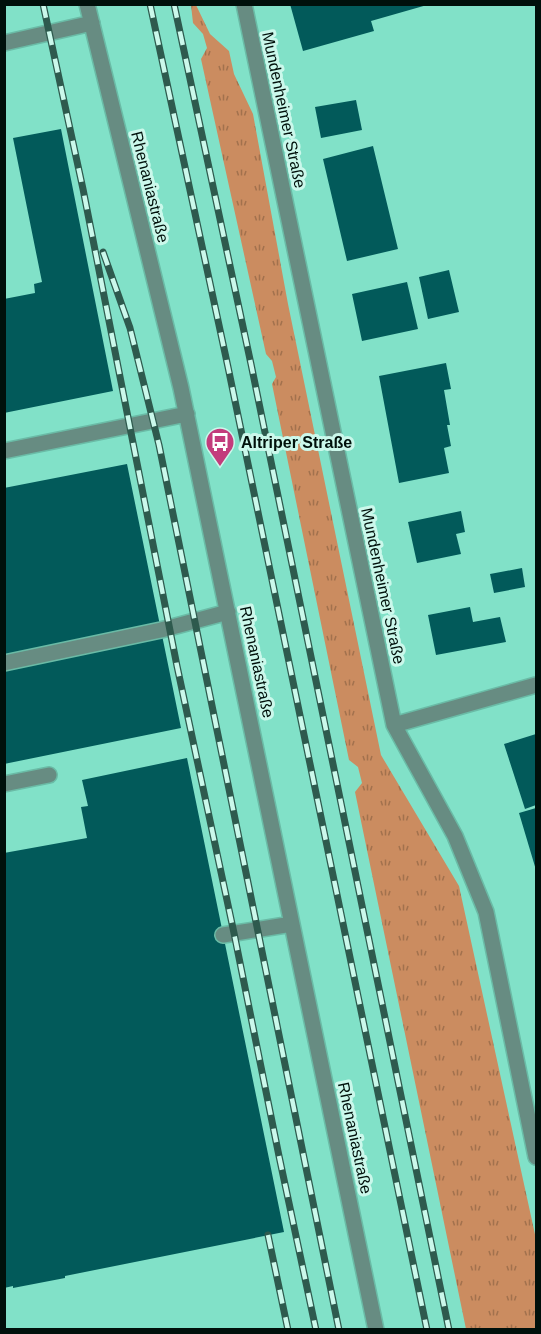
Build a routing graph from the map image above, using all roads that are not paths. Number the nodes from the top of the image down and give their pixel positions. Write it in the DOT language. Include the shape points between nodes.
graph roads {
  1 [pos="87,4"];
  2 [pos="244,4"];
  3 [pos="92,23"];
  4 [pos="4,42"];
  5 [pos="187,414"];
  6 [pos="4,451"];
  7 [pos="228,612"];
  8 [pos="4,663"];
  9 [pos="537,685"];
  10 [pos="394,725"];
  11 [pos="49,775"];
  12 [pos="4,784"];
  13 [pos="292,924"];
  14 [pos="223,935"];
  15 [pos="537,1157"];
  16 [pos="376,1329"];
  1 -- 3 [label="street, Rhenaniastraße"];
  2 -- 10 [label="street, Mundenheimer Straße"];
  3 -- 4 [label="street"];
  3 -- 5 [label="street, Rhenaniastraße"];
  5 -- 6 [label="street"];
  5 -- 7 [label="street, Rhenaniastraße"];
  7 -- 8 [label="street"];
  7 -- 13 [label="street, Rhenaniastraße"];
  9 -- 10 [label="street"];
  10 -- 15 [label="street, Mundenheimer Straße" via="455,836 486,912"];
  11 -- 12 [label="street"];
  13 -- 14 [label="street"];
  13 -- 16 [label="street, Rhenaniastraße"];
}
